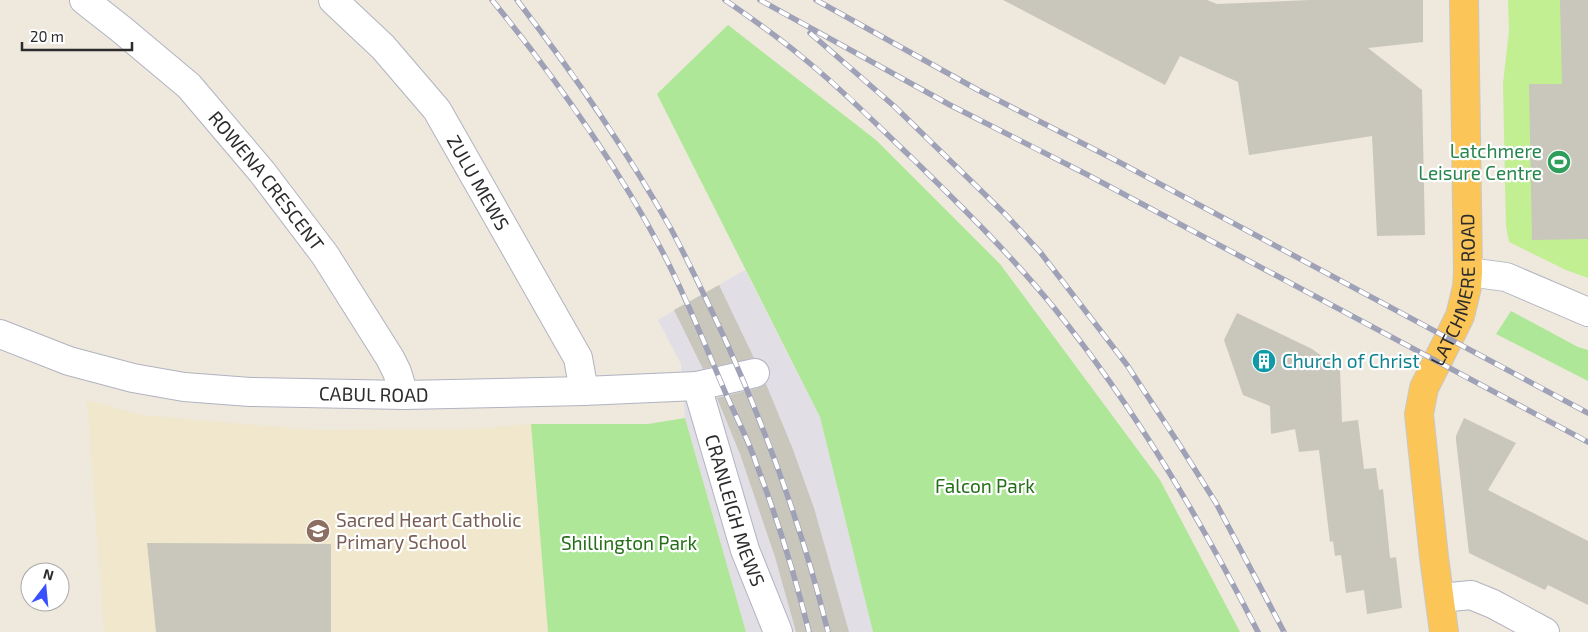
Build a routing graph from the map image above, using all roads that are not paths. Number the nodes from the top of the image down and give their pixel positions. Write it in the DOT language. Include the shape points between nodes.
graph roads {
  1 [pos="84,0"];
  2 [pos="333,0"];
  3 [pos="1464,0"];
  4 [pos="1468,272"];
  5 [pos="1588,312"];
  6 [pos="0,334"];
  7 [pos="755,373"];
  8 [pos="697,386"];
  9 [pos="584,391"];
  10 [pos="404,395"];
  11 [pos="1440,598"];
  12 [pos="778,632"];
  13 [pos="1444,632"];
  14 [pos="1546,632"];
  1 -- 10 [label="street, ROWENA CRESCENT" via="189,86 262,172 325,256 385,350"];
  2 -- 9 [label="street, ZULU MEWS" via="383,47 437,110 578,358"];
  3 -- 4 [label="highway, LATCHMERE ROAD"];
  4 -- 5 [label="street" via="1506,277"];
  4 -- 11 [label="highway, LATCHMERE ROAD" via="1460,316 1424,388 1419,414"];
  6 -- 10 [label="street, CABUL ROAD" via="69,361 184,387 250,392"];
  7 -- 8 [label="street, CABUL ROAD"];
  8 -- 9 [label="street, CABUL ROAD"];
  8 -- 12 [label="street, CRANLEIGH MEWS" via="745,550"];
  9 -- 10 [label="street, CABUL ROAD"];
  11 -- 13 [label="highway, LATCHMERE ROAD"];
  11 -- 14 [label="street" via="1471,595"];
}
